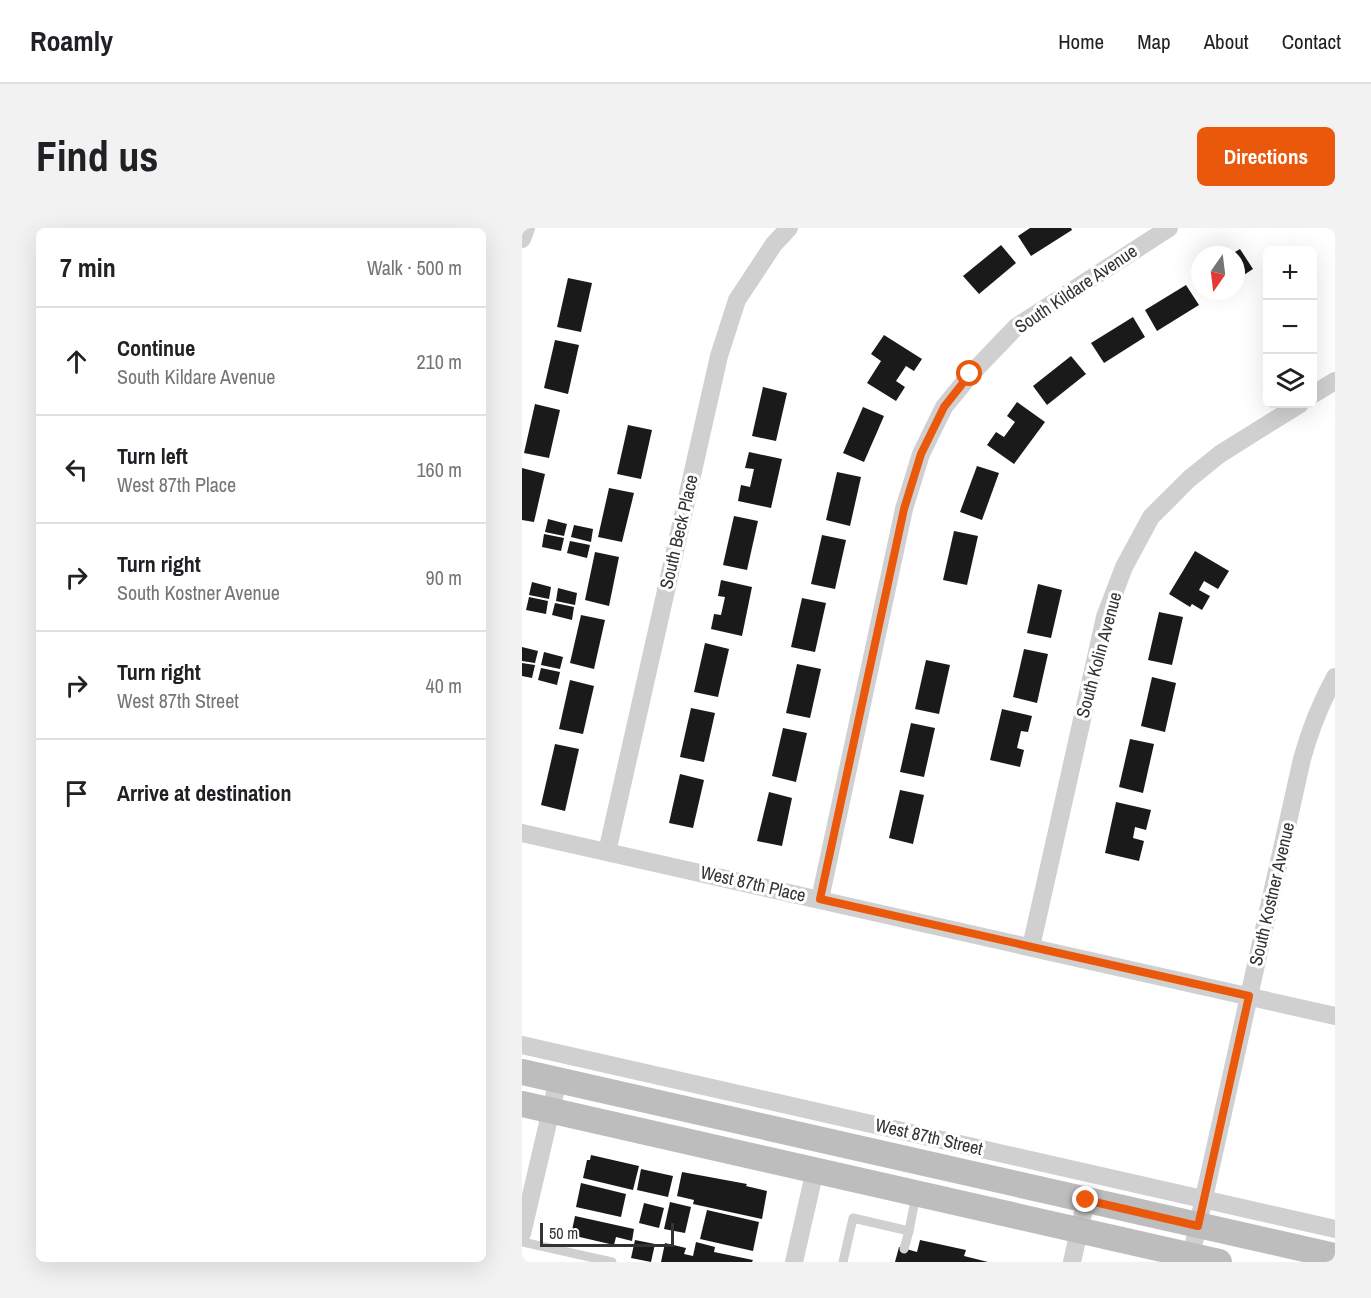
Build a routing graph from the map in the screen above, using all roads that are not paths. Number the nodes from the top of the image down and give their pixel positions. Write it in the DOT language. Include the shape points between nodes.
graph roads {
  1 [pos="526,228"];
  2 [pos="789,228"];
  3 [pos="1169,228"];
  4 [pos="522,239"];
  5 [pos="1335,381"];
  6 [pos="1317,392"];
  7 [pos="1293,408"];
  8 [pos="1335,677"];
  9 [pos="522,833"];
  10 [pos="607,852"];
  11 [pos="820,899"];
  12 [pos="1031,947"];
  13 [pos="1249,996"];
  14 [pos="1335,1016"];
  15 [pos="522,1045"];
  16 [pos="522,1072"];
  17 [pos="558,1080"];
  18 [pos="522,1104"];
  19 [pos="550,1111"];
  20 [pos="815,1170"];
  21 [pos="916,1193"];
  22 [pos="1204,1199"];
  23 [pos="1086,1200"];
  24 [pos="1198,1226"];
  25 [pos="1335,1229"];
  26 [pos="1079,1230"];
  27 [pos="909,1231"];
  28 [pos="522,1234"];
  29 [pos="522,1242"];
  30 [pos="904,1249"];
  31 [pos="1335,1256"];
  32 [pos="1210,1260"];
  33 [pos="612,1262"];
  34 [pos="795,1262"];
  35 [pos="843,1262"];
  36 [pos="1072,1262"];
  1 -- 4 [label="street"];
  2 -- 10 [label="street, South Beck Place" via="737,300 719,356"];
  3 -- 11 [label="street, South Kildare Avenue" via="1016,327 944,407 921,454 904,509"];
  5 -- 6 [label="street"];
  7 -- 12 [label="street, South Kolin Avenue" via="1220,454 1189,479 1151,517 1124,567 1105,617"];
  8 -- 13 [label="street, South Kostner Avenue" via="1308,739"];
  9 -- 10 [label="street, West 87th Place"];
  10 -- 11 [label="street, West 87th Place"];
  11 -- 12 [label="street, West 87th Place"];
  12 -- 13 [label="street, West 87th Place"];
  13 -- 14 [label="street, West 87th Place"];
  13 -- 22 [label="street, South Kostner Avenue"];
  15 -- 22 [label="street, West 87th Street"];
  16 -- 17 [label="main road, West 87th Street"];
  17 -- 19 [label="street"];
  17 -- 23 [label="main road, West 87th Street"];
  18 -- 19 [label="main road"];
  19 -- 20 [label="main road"];
  19 -- 28 [label="street"];
  20 -- 21 [label="main road"];
  20 -- 34 [label="street"];
  21 -- 26 [label="main road"];
  21 -- 27 [label="lane"];
  22 -- 24 [label="street, South Kostner Avenue"];
  22 -- 25 [label="street, West 87th Street"];
  23 -- 24 [label="main road, West 87th Street"];
  23 -- 26 [label="street"];
  24 -- 31 [label="main road, West 87th Street"];
  24 -- 32 [label="street, South Kostner Avenue"];
  26 -- 32 [label="main road"];
  26 -- 36 [label="street"];
  27 -- 30 [label="lane"];
  27 -- 35 [label="lane" via="853,1218"];
  29 -- 33 [label="lane"];
}
